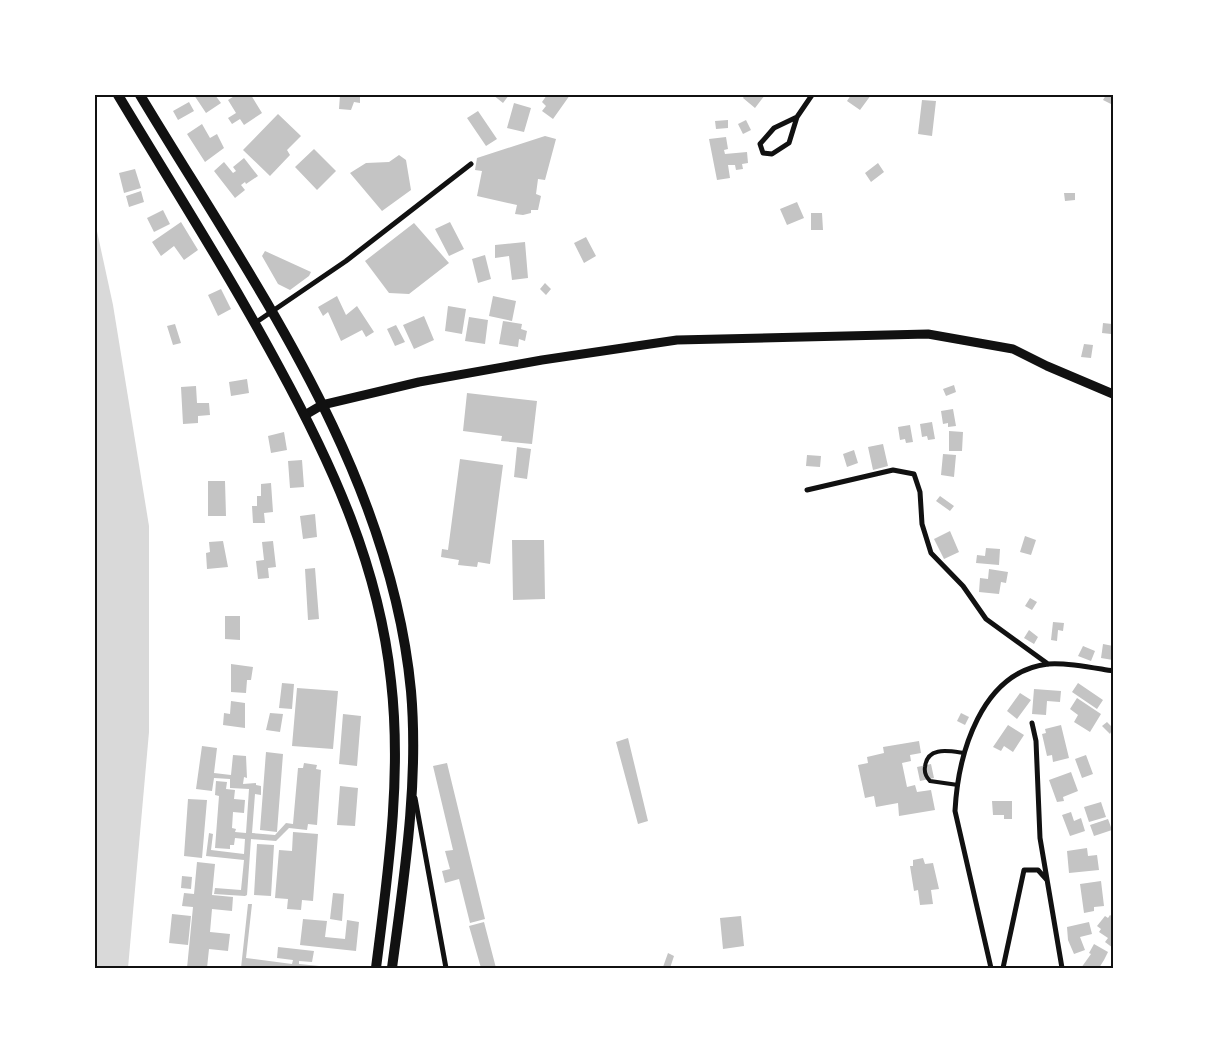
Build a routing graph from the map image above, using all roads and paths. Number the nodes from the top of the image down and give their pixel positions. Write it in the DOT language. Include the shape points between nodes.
graph roads {
  1 [pos="118,95"];
  2 [pos="140,95"];
  3 [pos="812,95"];
  4 [pos="797,117"];
  5 [pos="471,164"];
  6 [pos="273,313"];
  7 [pos="255,323"];
  8 [pos="1113,394"];
  9 [pos="322,405"];
  10 [pos="305,415"];
  11 [pos="807,490"];
  12 [pos="1048,664"];
  13 [pos="1113,670"];
  14 [pos="1032,723"];
  15 [pos="964,752"];
  16 [pos="412,783"];
  17 [pos="958,785"];
  18 [pos="1048,882"];
  19 [pos="376,968"];
  20 [pos="392,968"];
  21 [pos="446,968"];
  22 [pos="991,968"];
  23 [pos="1003,968"];
  24 [pos="1062,968"];
  1 -- 7 [label="main road"];
  2 -- 6 [label="main road"];
  3 -- 4 [label="street"];
  4 -- 4 [label="street" via="774,128 760,144 763,153 772,154 789,143"];
  5 -- 6 [label="street"];
  6 -- 7 [label="street"];
  6 -- 9 [label="main road"];
  7 -- 10 [label="main road"];
  8 -- 9 [label="street" via="1014,349 928,334 677,340 418,382"];
  9 -- 10 [label="street"];
  9 -- 16 [label="main road" via="370,518 393,590 411,693"];
  10 -- 19 [label="main road" via="340,487 361,543 389,662 395,786"];
  11 -- 12 [label="street" via="893,470 914,474 920,492 922,524 931,553 963,586 986,619"];
  12 -- 13 [label="street"];
  12 -- 15 [label="street" via="1012,675 988,702"];
  14 -- 18 [label="street" via="1036,741 1040,838"];
  15 -- 17 [label="street"];
  15 -- 17 [label="lane" via="937,751 925,764 925,775 930,781"];
  16 -- 20 [label="main road"];
  16 -- 21 [label="street"];
  17 -- 22 [label="street" via="955,811"];
  18 -- 23 [label="street" via="1038,870 1024,870"];
  18 -- 24 [label="street"];
}
